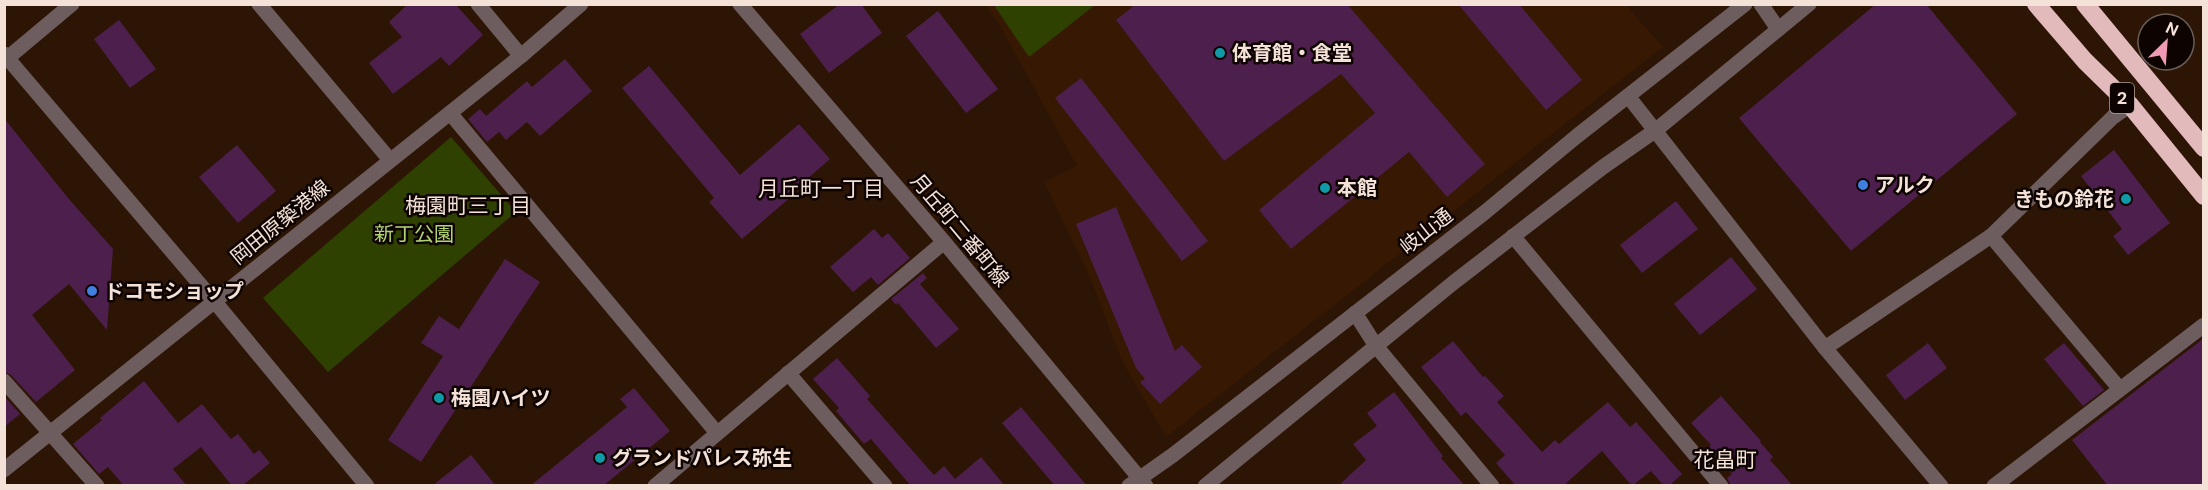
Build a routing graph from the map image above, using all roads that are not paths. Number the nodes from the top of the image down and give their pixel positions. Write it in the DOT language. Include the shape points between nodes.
graph roads {
  1 [pos="72,4"];
  2 [pos="259,4"];
  3 [pos="478,4"];
  4 [pos="581,4"];
  5 [pos="740,4"];
  6 [pos="1745,4"];
  7 [pos="1761,4"];
  8 [pos="1809,4"];
  9 [pos="2036,4"];
  10 [pos="2085,4"];
  11 [pos="1778,29"];
  12 [pos="522,56"];
  13 [pos="6,58"];
  14 [pos="1628,96"];
  15 [pos="2130,105"];
  16 [pos="450,113"];
  17 [pos="1656,130"];
  18 [pos="2204,148"];
  19 [pos="390,160"];
  20 [pos="2204,196"];
  21 [pos="1513,236"];
  22 [pos="1991,237"];
  23 [pos="944,242"];
  24 [pos="215,302"];
  25 [pos="1355,313"];
  26 [pos="2204,325"];
  27 [pos="1376,346"];
  28 [pos="1826,348"];
  29 [pos="788,373"];
  30 [pos="4,381"];
  31 [pos="2119,388"];
  32 [pos="51,432"];
  33 [pos="717,433"];
  34 [pos="4,470"];
  35 [pos="1138,483"];
  36 [pos="97,486"];
  37 [pos="367,486"];
  38 [pos="655,486"];
  39 [pos="885,486"];
  40 [pos="1205,486"];
  41 [pos="1492,486"];
  42 [pos="1721,486"];
  43 [pos="1941,486"];
  44 [pos="1994,486"];
  1 -- 13 [label="street"];
  2 -- 19 [label="street"];
  3 -- 12 [label="street"];
  4 -- 12 [label="street, 岡田原築港線"];
  5 -- 23 [label="street, 月丘町二番町線"];
  6 -- 14 [label="street, 岐山通"];
  7 -- 11 [label="street"];
  8 -- 11 [label="street"];
  9 -- 15 [label="highway, 2" via="2085,62"];
  10 -- 18 [label="highway, 2"];
  11 -- 17 [label="street"];
  12 -- 16 [label="street, 岡田原築港線"];
  13 -- 24 [label="street"];
  14 -- 17 [label="street"];
  14 -- 25 [label="street, 岐山通"];
  15 -- 20 [label="highway, 2"];
  15 -- 22 [label="street" via="2113,117"];
  16 -- 19 [label="street, 岡田原築港線"];
  16 -- 33 [label="street"];
  17 -- 21 [label="street"];
  17 -- 28 [label="street"];
  19 -- 24 [label="street, 岡田原築港線"];
  21 -- 27 [label="street"];
  21 -- 42 [label="street"];
  22 -- 28 [label="street"];
  22 -- 31 [label="street"];
  23 -- 29 [label="street"];
  23 -- 35 [label="street, 月丘町二番町線"];
  24 -- 32 [label="street, 岡田原築港線"];
  24 -- 37 [label="street"];
  25 -- 27 [label="street"];
  25 -- 35 [label="street, 岐山通"];
  26 -- 31 [label="street"];
  27 -- 40 [label="street"];
  27 -- 41 [label="street"];
  28 -- 43 [label="street"];
  29 -- 33 [label="street"];
  29 -- 39 [label="street"];
  30 -- 32 [label="street"];
  31 -- 44 [label="street"];
  32 -- 34 [label="street, 岡田原築港線"];
  32 -- 36 [label="street"];
  33 -- 38 [label="street"];
}
